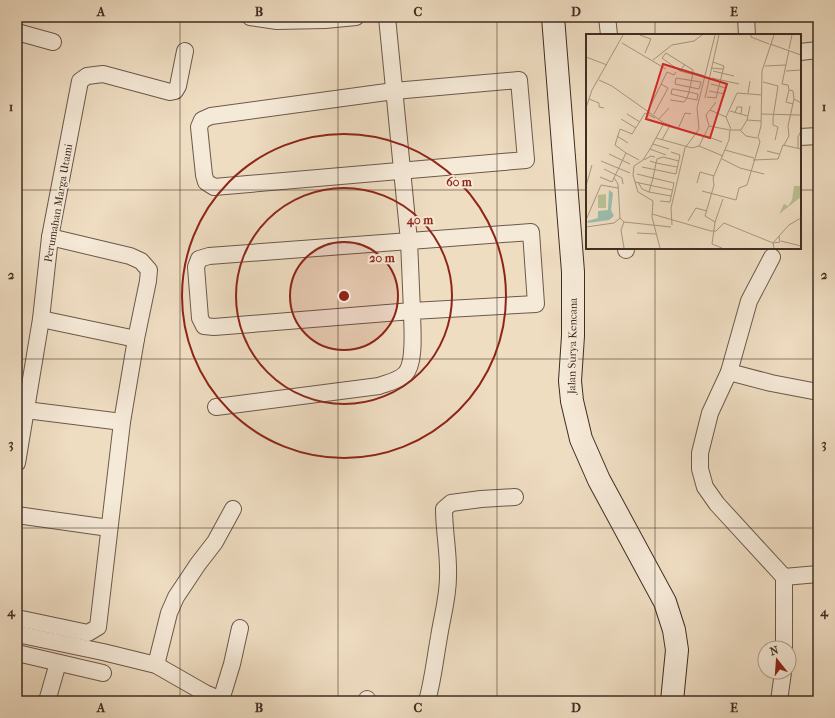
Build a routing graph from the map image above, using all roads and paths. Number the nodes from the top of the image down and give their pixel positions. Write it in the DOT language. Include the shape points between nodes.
graph roads {
  1 [pos="250,17"];
  2 [pos="356,17"];
  3 [pos="387,17"];
  4 [pos="554,17"];
  5 [pos="607,17"];
  6 [pos="746,17"];
  7 [pos="17,32"];
  8 [pos="609,34"];
  9 [pos="747,34"];
  10 [pos="53,42"];
  11 [pos="818,50"];
  12 [pos="185,51"];
  13 [pos="801,52"];
  14 [pos="394,91"];
  15 [pos="818,136"];
  16 [pos="801,137"];
  17 [pos="402,170"];
  18 [pos="50,237"];
  19 [pos="409,241"];
  20 [pos="772,257"];
  21 [pos="412,311"];
  22 [pos="41,319"];
  23 [pos="136,339"];
  24 [pos="729,372"];
  25 [pos="818,392"];
  26 [pos="216,407"];
  27 [pos="26,410"];
  28 [pos="122,422"];
  29 [pos="17,463"];
  30 [pos="514,497"];
  31 [pos="233,509"];
  32 [pos="17,515"];
  33 [pos="109,528"];
  34 [pos="818,574"];
  35 [pos="784,577"];
  36 [pos="17,618"];
  37 [pos="240,628"];
  38 [pos="17,634"];
  39 [pos="784,640"];
  40 [pos="17,653"];
  41 [pos="58,663"];
  42 [pos="156,665"];
  43 [pos="103,673"];
  44 [pos="782,680"];
  45 [pos="222,700"];
  46 [pos="47,701"];
  47 [pos="427,701"];
  48 [pos="672,701"];
  49 [pos="779,701"];
  1 -- 2 [label="street" via="283,21"];
  3 -- 14 [label="street"];
  4 -- 48 [label="street, Jalan Surya Kencana" via="572,272 572,401 580,439 665,602 677,650"];
  5 -- 8 [label="street"];
  6 -- 9 [label="street"];
  7 -- 10 [label="street"];
  11 -- 13 [label="street"];
  12 -- 18 [label="street, Perumahan Marga Utami" via="175,91 170,92 103,74 87,76 80,81"];
  14 -- 17 [label="street"];
  14 -- 17 [label="street" via="519,80 526,160"];
  14 -- 17 [label="street" via="211,116 202,120 199,127 202,161 206,182 214,187"];
  15 -- 16 [label="street"];
  17 -- 19 [label="street"];
  18 -- 22 [label="street, Perumahan Marga Utami"];
  18 -- 23 [label="street" via="130,256 141,261 149,270"];
  19 -- 21 [label="street"];
  19 -- 21 [label="street" via="531,232 536,304"];
  19 -- 21 [label="street" via="209,256 200,259 196,267 200,318 204,326"];
  20 -- 24 [label="street" via="748,301"];
  21 -- 26 [label="street" via="412,361 405,374 392,382 379,386"];
  22 -- 23 [label="street"];
  22 -- 27 [label="street, Perumahan Marga Utami"];
  23 -- 28 [label="street"];
  24 -- 25 [label="street"];
  24 -- 35 [label="street" via="710,412 700,453 700,469 705,487 717,504"];
  27 -- 28 [label="street"];
  27 -- 29 [label="street, Perumahan Marga Utami"];
  28 -- 33 [label="street"];
  30 -- 47 [label="street" via="451,503 444,509 448,577 445,612 438,638 433,682"];
  31 -- 42 [label="street" via="215,542 176,597"];
  32 -- 33 [label="street"];
  33 -- 36 [label="street" via="98,627 88,633"];
  34 -- 35 [label="street"];
  35 -- 39 [label="street"];
  37 -- 45 [label="street"];
  38 -- 42 [label="street"];
  40 -- 41 [label="street"];
  41 -- 43 [label="street"];
  41 -- 46 [label="street"];
  42 -- 45 [label="street"];
  44 -- 49 [label="street"];
}
